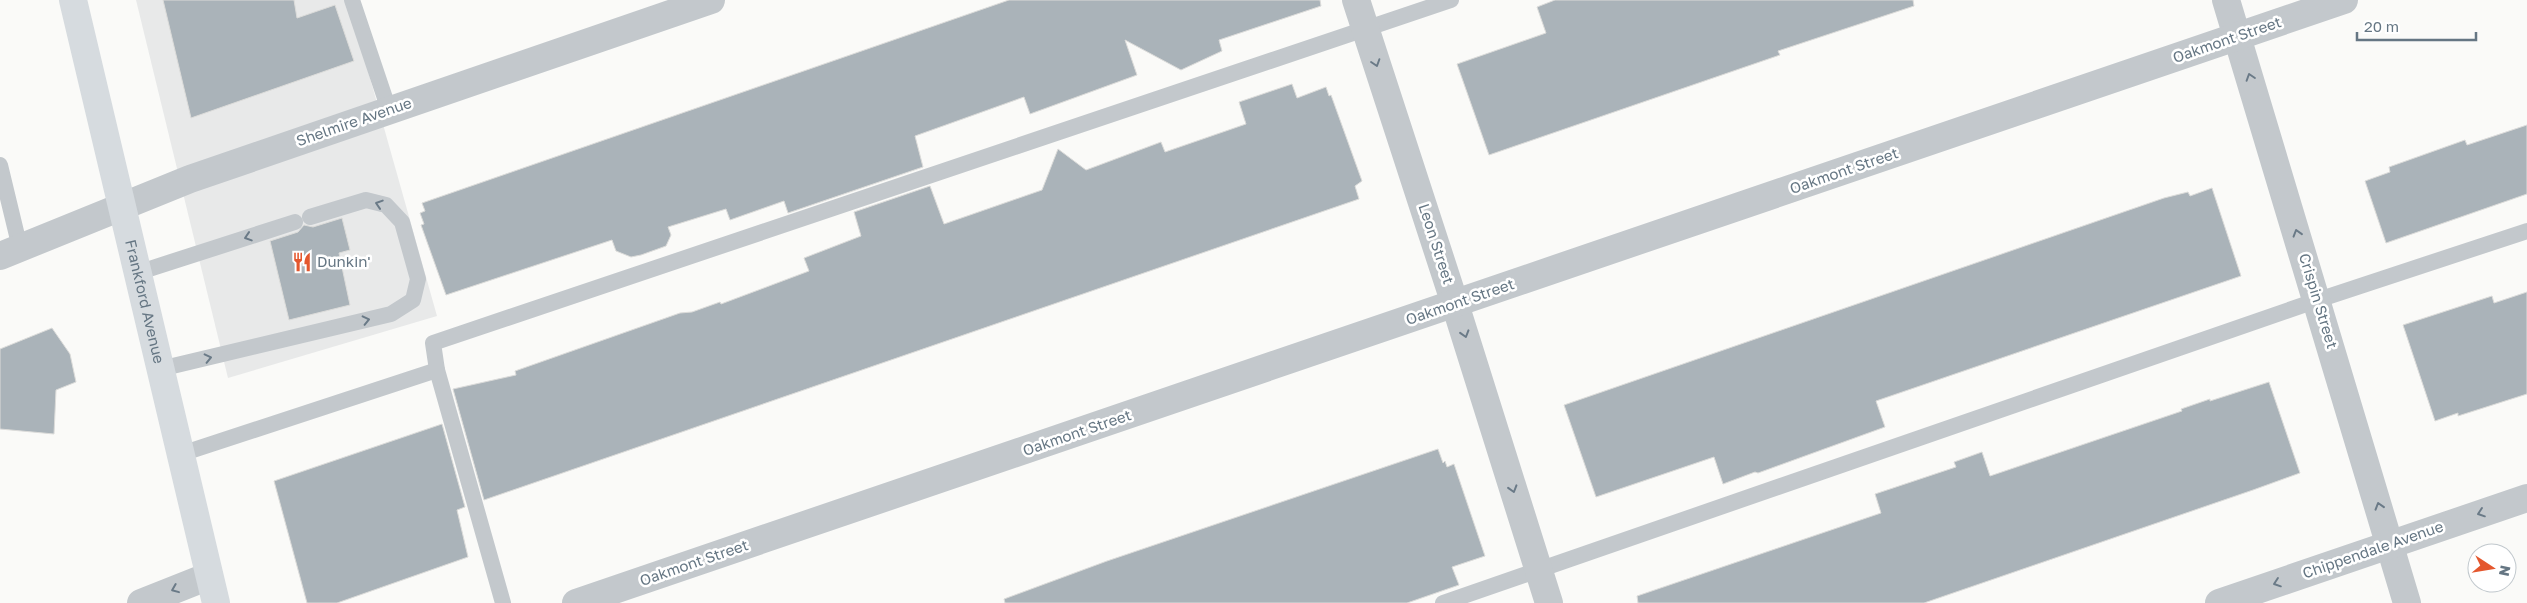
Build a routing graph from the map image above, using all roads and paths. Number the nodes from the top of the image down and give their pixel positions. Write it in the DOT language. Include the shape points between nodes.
graph roads {
  1 [pos="73,0"];
  2 [pos="352,0"];
  3 [pos="712,0"];
  4 [pos="1356,0"];
  5 [pos="1451,0"];
  6 [pos="2226,0"];
  7 [pos="2344,0"];
  8 [pos="1365,29"];
  9 [pos="2237,37"];
  10 [pos="389,110"];
  11 [pos="0,165"];
  12 [pos="121,206"];
  13 [pos="310,217"];
  14 [pos="295,222"];
  15 [pos="2527,231"];
  16 [pos="10,252"];
  17 [pos="137,274"];
  18 [pos="2318,300"];
  19 [pos="1455,304"];
  20 [pos="160,369"];
  21 [pos="437,370"];
  22 [pos="181,454"];
  23 [pos="2527,498"];
  24 [pos="2390,544"];
  25 [pos="1538,570"];
  26 [pos="209,576"];
  27 [pos="141,603"];
  28 [pos="216,603"];
  29 [pos="503,603"];
  30 [pos="576,603"];
  31 [pos="1443,603"];
  32 [pos="1549,603"];
  33 [pos="2219,603"];
  34 [pos="2407,603"];
  1 -- 12 [label="main road, Frankford Avenue"];
  2 -- 10 [label="lane"];
  3 -- 10 [label="street, Shelmire Avenue"];
  4 -- 8 [label="street, Leon Street"];
  5 -- 8 [label="lane"];
  6 -- 9 [label="street, Crispin Street"];
  7 -- 9 [label="street, Oakmont Street"];
  8 -- 19 [label="street, Leon Street, one-way"];
  8 -- 21 [label="lane" via="433,343"];
  18 -- 9 [label="street, Crispin Street, one-way"];
  9 -- 19 [label="street, Oakmont Street"];
  10 -- 12 [label="street, Shelmire Avenue"];
  11 -- 16 [label="lane"];
  12 -- 16 [label="street, Shelmire Avenue"];
  12 -- 17 [label="main road, Frankford Avenue"];
  20 -- 13 [label="lane, one-way" via="391,314 413,300 418,279 410,250 402,222 386,205 366,200"];
  14 -- 17 [label="lane, one-way"];
  15 -- 18 [label="lane"];
  17 -- 20 [label="main road, Frankford Avenue"];
  24 -- 18 [label="street, Crispin Street, one-way"];
  18 -- 25 [label="lane"];
  19 -- 25 [label="street, Leon Street, one-way"];
  19 -- 30 [label="street, Oakmont Street"];
  20 -- 22 [label="main road, Frankford Avenue"];
  21 -- 22 [label="lane"];
  21 -- 29 [label="lane"];
  22 -- 26 [label="main road, Frankford Avenue"];
  23 -- 24 [label="street, Chippendale Avenue, one-way"];
  24 -- 33 [label="street, Chippendale Avenue, one-way"];
  24 -- 34 [label="street, Crispin Street"];
  25 -- 31 [label="lane"];
  25 -- 32 [label="street, Leon Street"];
  26 -- 27 [label="street, one-way"];
  26 -- 28 [label="main road, Frankford Avenue"];
}
